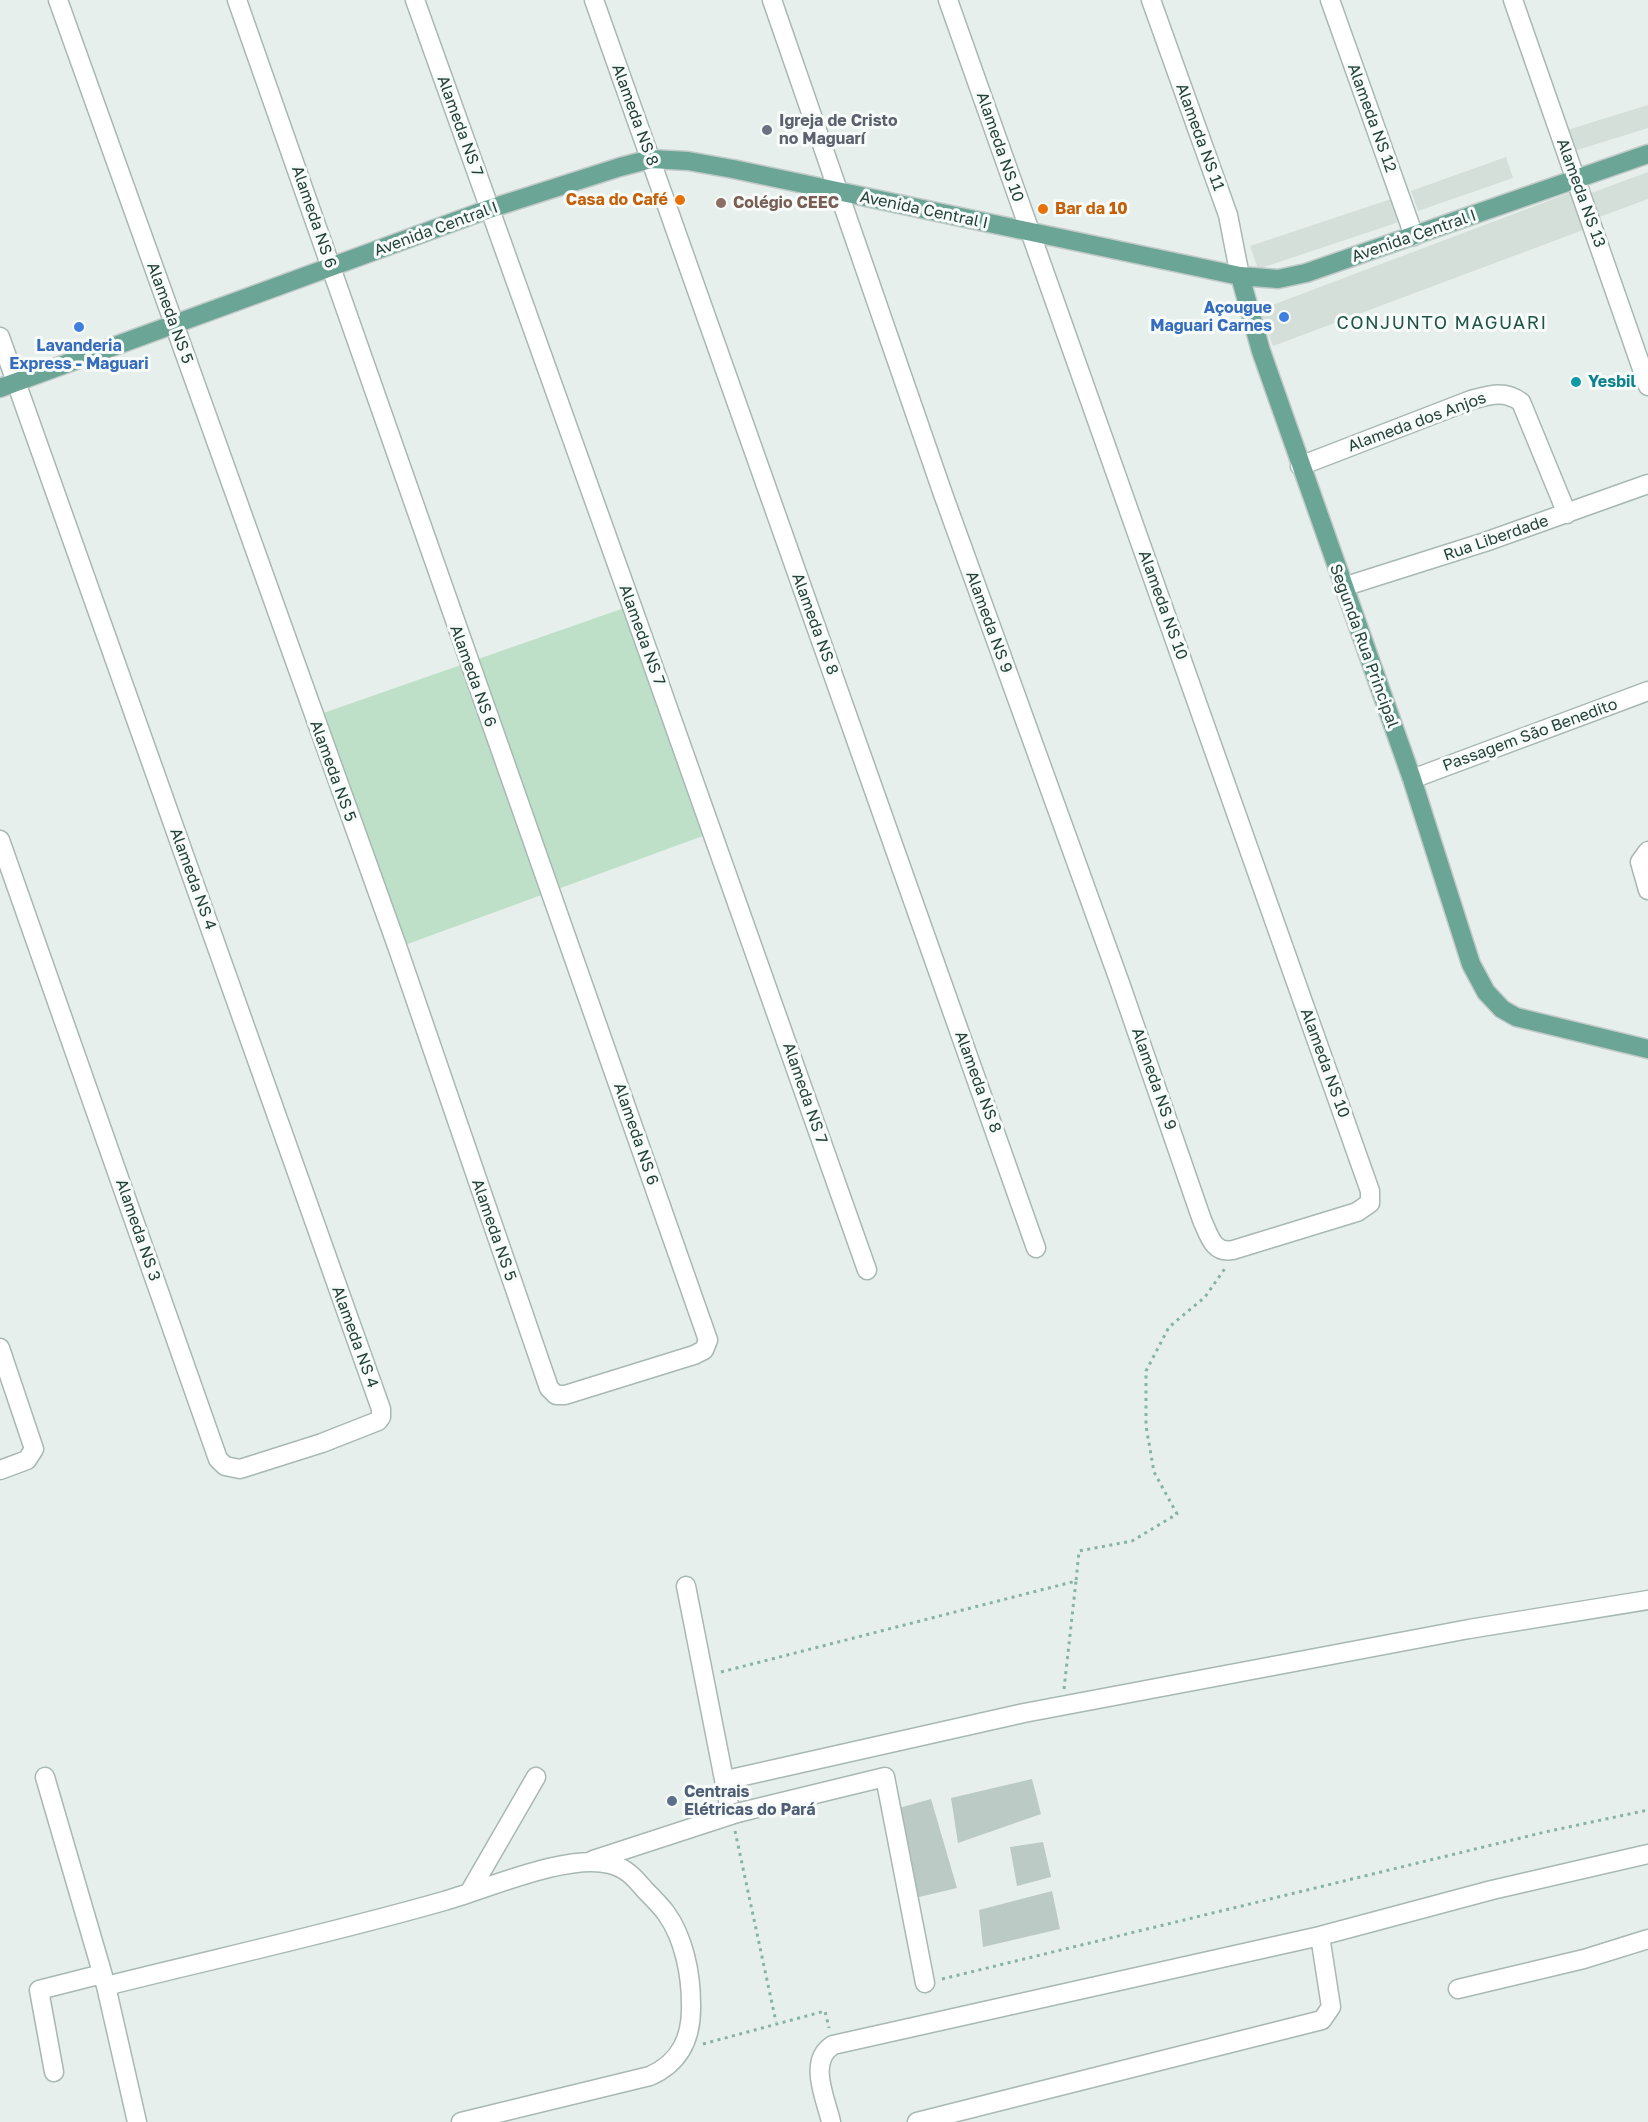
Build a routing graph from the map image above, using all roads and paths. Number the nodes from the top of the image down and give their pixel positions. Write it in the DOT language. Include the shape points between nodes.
graph roads {
  1 [pos="58,0"];
  2 [pos="237,0"];
  3 [pos="415,0"];
  4 [pos="594,0"];
  5 [pos="772,0"];
  6 [pos="948,0"];
  7 [pos="1151,0"];
  8 [pos="1330,0"];
  9 [pos="1513,0"];
  10 [pos="1648,154"];
  11 [pos="651,159"];
  12 [pos="1575,179"];
  13 [pos="840,192"];
  14 [pos="489,209"];
  15 [pos="1030,232"];
  16 [pos="1414,236"];
  17 [pos="331,267"];
  18 [pos="1240,276"];
  19 [pos="175,325"];
  20 [pos="0,337"];
  21 [pos="8,385"];
  22 [pos="1648,386"];
  23 [pos="1300,466"];
  24 [pos="1648,484"];
  25 [pos="1567,514"];
  26 [pos="1343,587"];
  27 [pos="1648,691"];
  28 [pos="1412,779"];
  29 [pos="0,840"];
  30 [pos="1648,851"];
  31 [pos="1648,890"];
  32 [pos="1648,1049"];
  33 [pos="1036,1248"];
  34 [pos="1239,1248"];
  35 [pos="867,1270"];
  36 [pos="0,1348"];
  37 [pos="704,1350"];
  38 [pos="378,1421"];
  39 [pos="0,1470"];
  40 [pos="1076,1581"];
  41 [pos="686,1586"];
  42 [pos="1648,1600"];
  43 [pos="704,1677"];
  44 [pos="1062,1706"];
  45 [pos="45,1777"];
  46 [pos="536,1778"];
  47 [pos="726,1780"];
  48 [pos="1648,1810"];
  49 [pos="735,1817"];
  50 [pos="1648,1854"];
  51 [pos="591,1861"];
  52 [pos="469,1893"];
  53 [pos="1320,1936"];
  54 [pos="1648,1939"];
  55 [pos="104,1980"];
  56 [pos="925,1983"];
  57 [pos="1458,1989"];
  58 [pos="776,2022"];
  59 [pos="833,2045"];
  60 [pos="681,2050"];
  61 [pos="54,2072"];
  62 [pos="136,2122"];
  63 [pos="461,2122"];
  64 [pos="831,2122"];
  65 [pos="917,2122"];
  1 -- 19 [label="street, Alameda NS 5"];
  2 -- 17 [label="street, Alameda NS 6"];
  3 -- 14 [label="street, Alameda NS 7"];
  4 -- 11 [label="street, Alameda NS 8"];
  5 -- 13 [label="street, Alameda NS 9"];
  6 -- 15 [label="street, Alameda NS 10"];
  7 -- 18 [label="street, Alameda NS 11" via="1228,215"];
  8 -- 16 [label="street, Alameda NS 12"];
  9 -- 12 [label="street, Alameda NS 13"];
  10 -- 12 [label="main road, Avenida Central I"];
  11 -- 13 [label="main road, Avenida Central I" via="688,161"];
  11 -- 14 [label="main road, Avenida Central I"];
  11 -- 33 [label="street, Alameda NS 8"];
  12 -- 16 [label="main road, Avenida Central I"];
  12 -- 22 [label="street, Alameda NS 13"];
  13 -- 15 [label="main road, Avenida Central I"];
  13 -- 34 [label="street, Alameda NS 9" via="942,494 1212,1241 1224,1250"];
  14 -- 17 [label="main road, Avenida Central I"];
  14 -- 35 [label="street, Alameda NS 7" via="715,833"];
  15 -- 18 [label="main road, Avenida Central I"];
  15 -- 34 [label="street, Alameda NS 10" via="1370,1191 1370,1203 1365,1208"];
  16 -- 18 [label="main road, Avenida Central I" via="1292,278"];
  17 -- 19 [label="main road, Avenida Central I"];
  17 -- 37 [label="street, Alameda NS 6" via="700,1317 708,1343"];
  18 -- 23 [label="main road, Segunda Rua Principal"];
  19 -- 21 [label="main road, Avenida Central I"];
  19 -- 37 [label="street, Alameda NS 5" via="397,946 549,1388 556,1395 565,1395"];
  20 -- 21 [label="street, Alameda NS 4"];
  21 -- 38 [label="street, Alameda NS 4" via="381,1409"];
  23 -- 25 [label="street, Alameda dos Anjos" via="1471,400 1507,394 1521,402"];
  23 -- 26 [label="main road, Segunda Rua Principal"];
  24 -- 25 [label="street, Rua Liberdade"];
  25 -- 26 [label="street, Rua Liberdade"];
  26 -- 28 [label="main road, Segunda Rua Principal"];
  27 -- 28 [label="street, Passagem São Benedito"];
  28 -- 32 [label="main road, Segunda Rua Principal" via="1474,971 1486,992 1502,1009 1533,1022"];
  29 -- 38 [label="street, Alameda NS 3" via="218,1459 225,1466 240,1469"];
  30 -- 31 [label="street" via="1640,862"];
  34 -- 40 [label="path" via="1205,1297 1169,1327 1146,1371 1146,1426 1154,1472 1177,1514 1132,1541 1079,1551"];
  36 -- 39 [label="street" via="34,1444 32,1455 25,1461"];
  40 -- 43 [label="path"];
  40 -- 44 [label="path"];
  41 -- 43 [label="street"];
  42 -- 44 [label="street" via="1469,1629"];
  43 -- 47 [label="street"];
  44 -- 47 [label="street" via="939,1730"];
  45 -- 55 [label="street"];
  46 -- 52 [label="street"];
  47 -- 49 [label="street"];
  48 -- 56 [label="path"];
  49 -- 51 [label="street"];
  49 -- 56 [label="street" via="885,1777"];
  49 -- 58 [label="path"];
  50 -- 53 [label="street"];
  51 -- 52 [label="street" via="563,1865"];
  51 -- 60 [label="street" via="626,1869 667,1914 690,1978 692,2017"];
  52 -- 55 [label="street"];
  53 -- 59 [label="street"];
  53 -- 65 [label="street" via="1331,2007 1322,2020"];
  54 -- 57 [label="street"];
  55 -- 61 [label="street" via="39,1990"];
  55 -- 62 [label="street"];
  58 -- 59 [label="path" via="825,2011"];
  58 -- 60 [label="path"];
  59 -- 64 [label="street" via="824,2052 819,2065"];
  60 -- 63 [label="street" via="667,2068 650,2076"];
}
